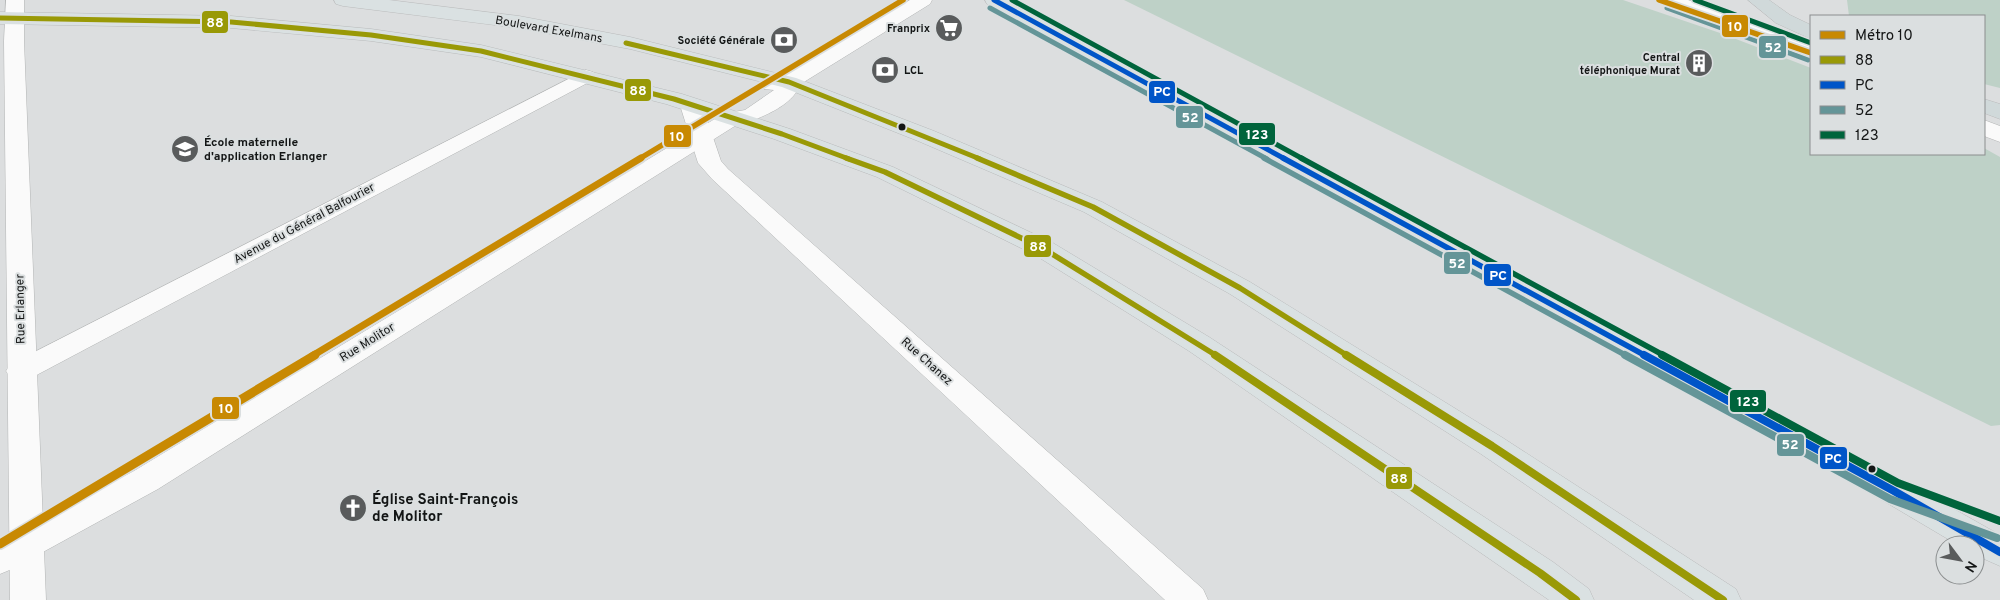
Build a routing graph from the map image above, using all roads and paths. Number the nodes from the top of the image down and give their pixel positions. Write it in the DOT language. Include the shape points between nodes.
graph roads {
  1 [pos="343,0"];
  2 [pos="923,0"];
  3 [pos="994,0"];
  4 [pos="1670,0"];
  5 [pos="1757,0"];
  6 [pos="396,2"];
  7 [pos="10,12"];
  8 [pos="1810,32"];
  9 [pos="1810,52"];
  10 [pos="586,76"];
  11 [pos="789,82"];
  12 [pos="691,105"];
  13 [pos="1985,105"];
  14 [pos="2000,112"];
  15 [pos="731,118"];
  16 [pos="1985,128"];
  17 [pos="2000,135"];
  18 [pos="702,137"];
  19 [pos="21,371"];
  20 [pos="1894,491"];
  21 [pos="2000,530"];
  22 [pos="28,542"];
  23 [pos="2000,552"];
  24 [pos="0,560"];
  25 [pos="28,600"];
  26 [pos="1190,600"];
  27 [pos="1576,600"];
  28 [pos="1723,600"];
  1 -- 6 [label="main road, Boulevard Exelmans"];
  2 -- 11 [label="street, Rue Molitor"];
  3 -- 20 [label="main road"];
  4 -- 9 [label="street"];
  5 -- 8 [label="highway" via="1783,19"];
  6 -- 11 [label="main road, Boulevard Exelmans" via="630,44"];
  7 -- 10 [label="main road" via="278,25 371,35 481,52"];
  7 -- 19 [label="street, Rue Erlanger"];
  10 -- 12 [label="main road"];
  10 -- 19 [label="street, Avenue du Général Balfourier"];
  11 -- 15 [label="street, Rue Molitor" via="787,91 752,115"];
  11 -- 28 [label="main road, Boulevard Exelmans" via="1093,207 1240,288 1492,446"];
  12 -- 15 [label="main road"];
  12 -- 18 [label="street, Rue Chanez"];
  13 -- 14 [label="highway"];
  15 -- 18 [label="street, Rue Molitor"];
  15 -- 27 [label="main road" via="885,172 1044,250 1199,344 1532,567"];
  16 -- 17 [label="street"];
  18 -- 22 [label="street, Rue Molitor" via="146,480"];
  18 -- 26 [label="street, Rue Chanez" via="710,163 720,174"];
  19 -- 22 [label="street, Rue Erlanger"];
  20 -- 21 [label="main road"];
  20 -- 23 [label="main road"];
  22 -- 24 [label="street, Rue Molitor"];
  22 -- 25 [label="street, Rue Erlanger"];
}
